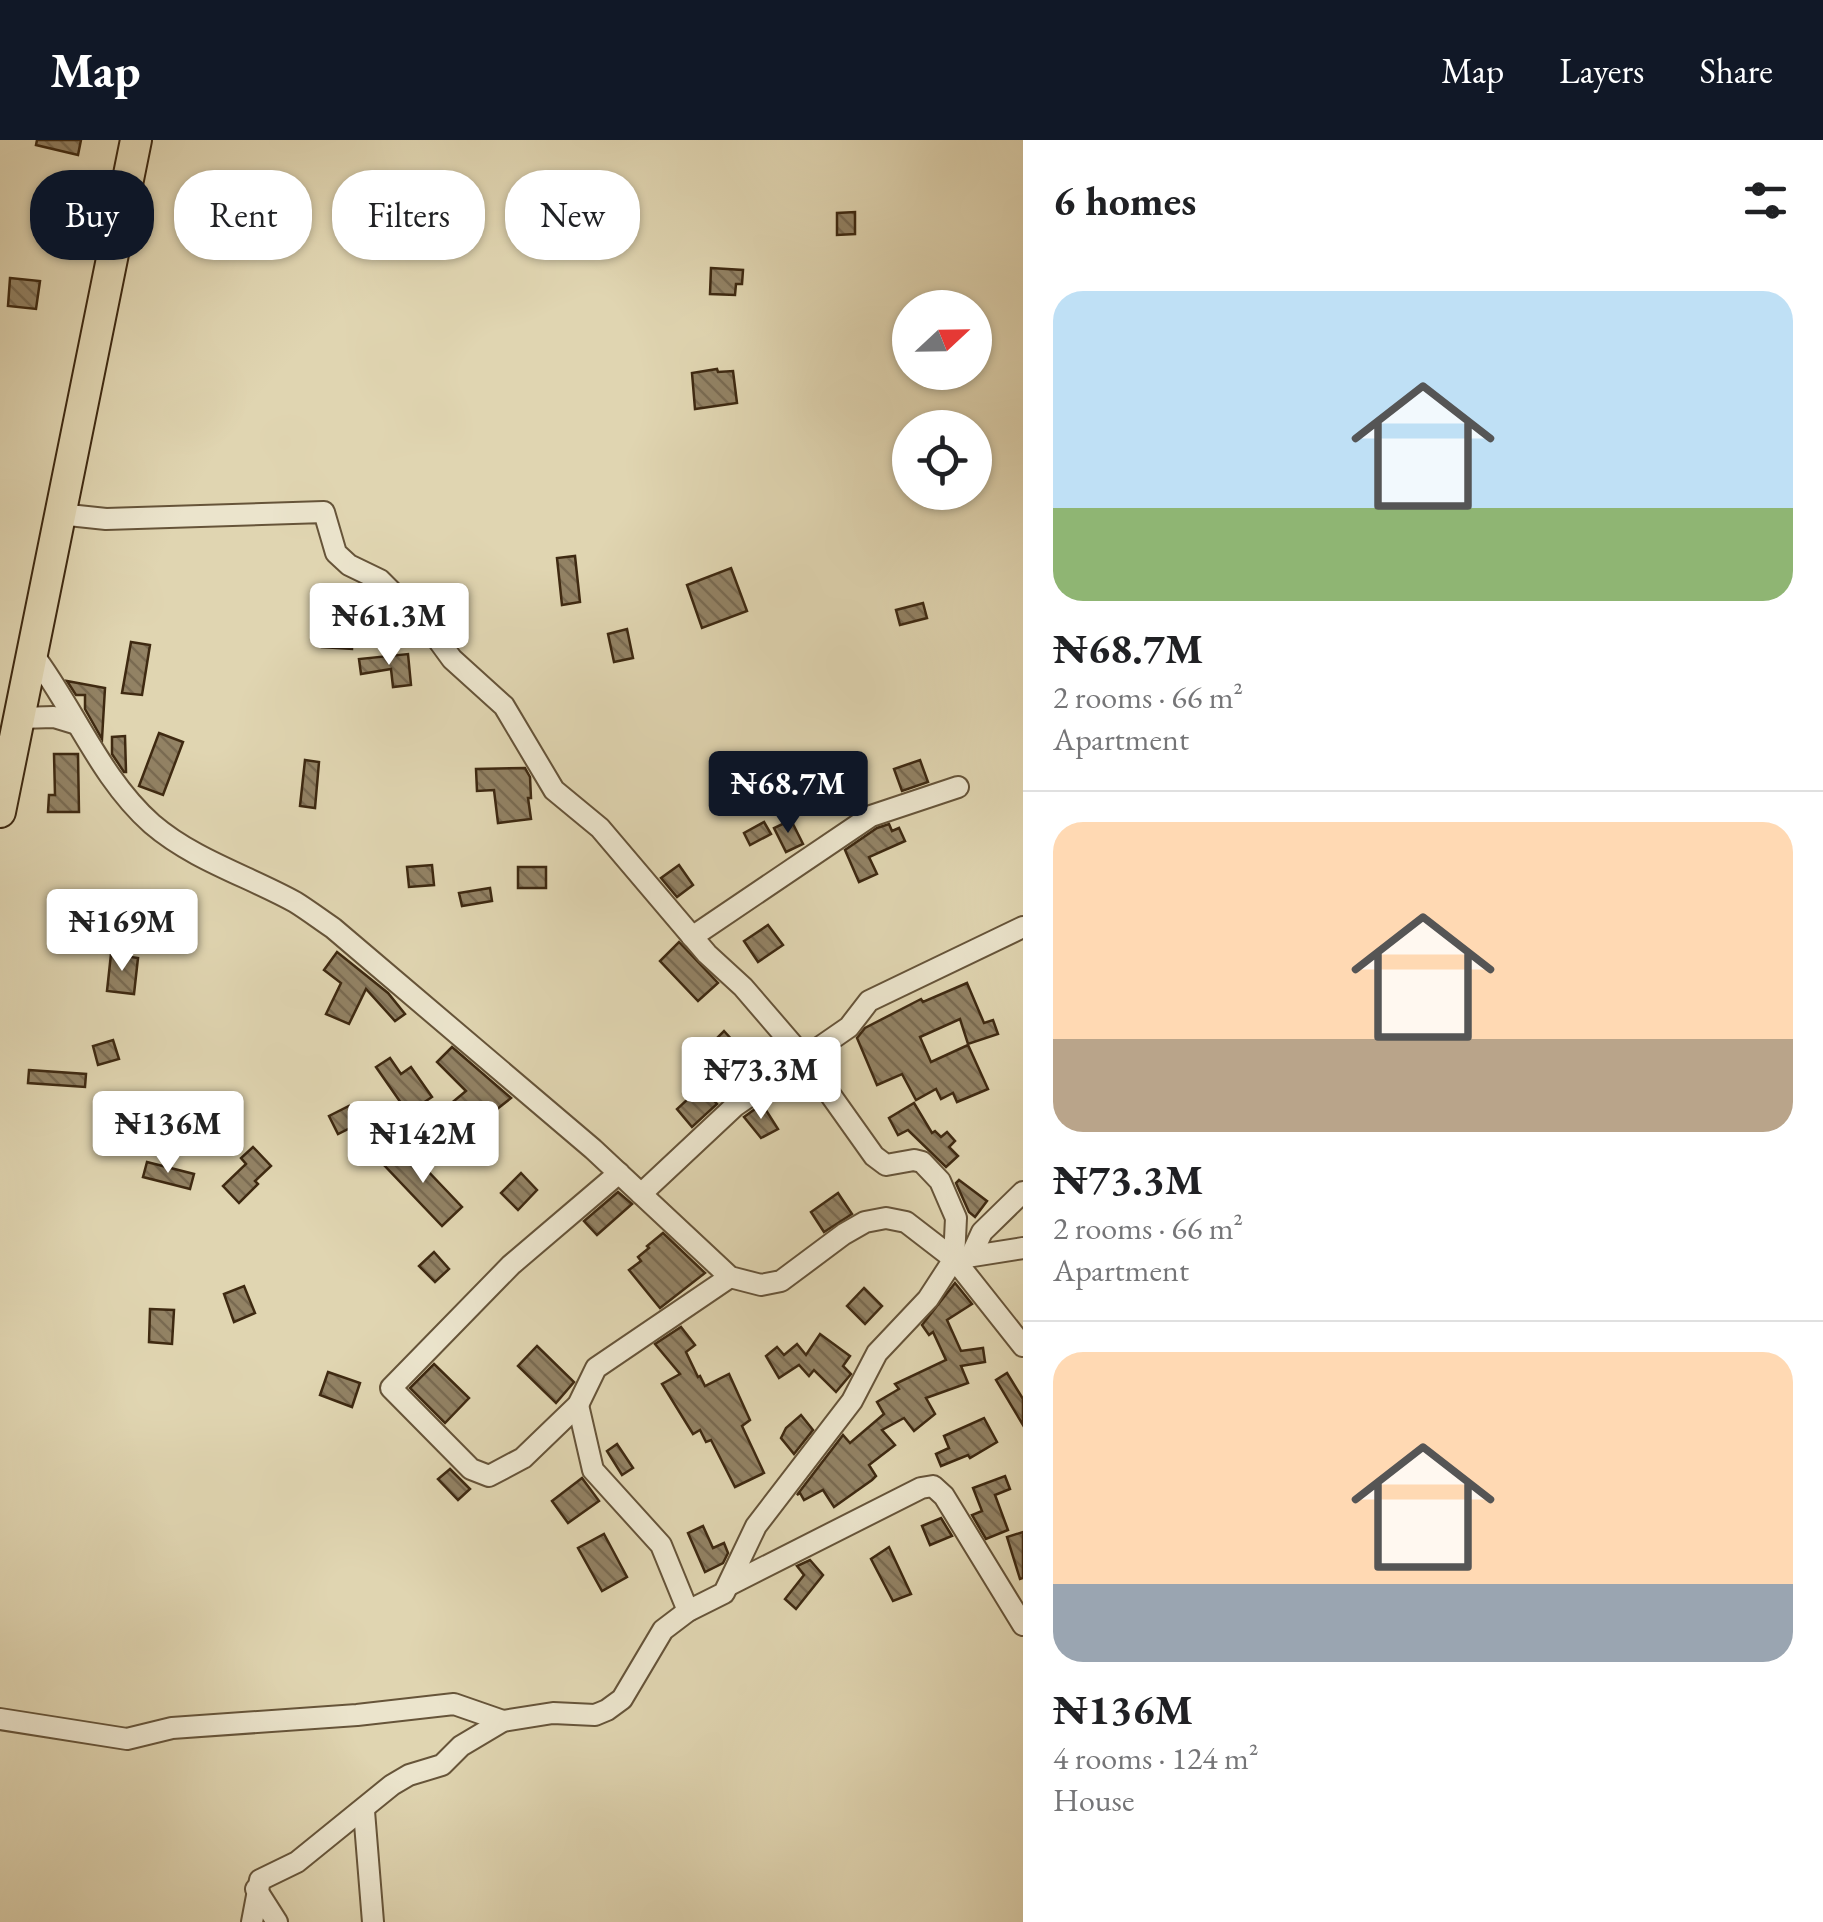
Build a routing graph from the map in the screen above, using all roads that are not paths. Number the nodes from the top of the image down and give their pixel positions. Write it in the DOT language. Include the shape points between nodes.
graph roads {
  1 [pos="136,140"];
  2 [pos="59,514"];
  3 [pos="32,654"];
  4 [pos="10,712"];
  5 [pos="77,724"];
  6 [pos="958,787"];
  7 [pos="0,812"];
  8 [pos="1023,927"];
  9 [pos="692,938"];
  10 [pos="804,1059"];
  11 [pos="618,1173"];
  12 [pos="1023,1192"];
  13 [pos="641,1194"];
  14 [pos="1023,1248"];
  15 [pos="962,1258"];
  16 [pos="730,1277"];
  17 [pos="1023,1346"];
  18 [pos="578,1405"];
  19 [pos="731,1584"];
  20 [pos="688,1611"];
  21 [pos="1023,1625"];
  22 [pos="0,1719"];
  23 [pos="504,1722"];
  24 [pos="364,1811"];
  25 [pos="256,1889"];
  26 [pos="252,1922"];
  27 [pos="277,1922"];
  28 [pos="374,1922"];
  1 -- 2 [label="highway"];
  2 -- 3 [label="highway"];
  2 -- 9 [label="street" via="106,519 324,512 336,553 380,580 504,706 554,790 600,828"];
  3 -- 4 [label="highway" via="26,686"];
  3 -- 5 [label="street"];
  4 -- 5 [label="street"];
  4 -- 7 [label="highway"];
  5 -- 11 [label="street" via="150,822 181,847 297,903 333,928"];
  6 -- 9 [label="street" via="871,816"];
  8 -- 10 [label="street" via="868,1001 849,1027"];
  9 -- 10 [label="street"];
  10 -- 13 [label="street" via="735,1106"];
  10 -- 15 [label="street" via="874,1156 886,1165 922,1162 940,1181 956,1218"];
  11 -- 13 [label="street"];
  11 -- 18 [label="street" via="511,1265 391,1388 471,1469 489,1476 524,1458"];
  12 -- 15 [label="street"];
  13 -- 16 [label="street"];
  14 -- 15 [label="street"];
  15 -- 16 [label="street" via="906,1222 886,1218 844,1234 781,1281 761,1285"];
  15 -- 17 [label="street"];
  15 -- 19 [label="street" via="876,1354 852,1402 756,1526"];
  16 -- 18 [label="street" via="596,1368"];
  18 -- 20 [label="street" via="593,1470 661,1545"];
  19 -- 20 [label="street"];
  19 -- 21 [label="street" via="932,1486"];
  20 -- 23 [label="street" via="652,1644 622,1699 608,1710"];
  22 -- 23 [label="street" via="128,1739 172,1728 454,1704"];
  23 -- 24 [label="street" via="442,1765 409,1775"];
  24 -- 25 [label="street"];
  24 -- 28 [label="street"];
  25 -- 26 [label="street"];
  25 -- 27 [label="street"];
}
